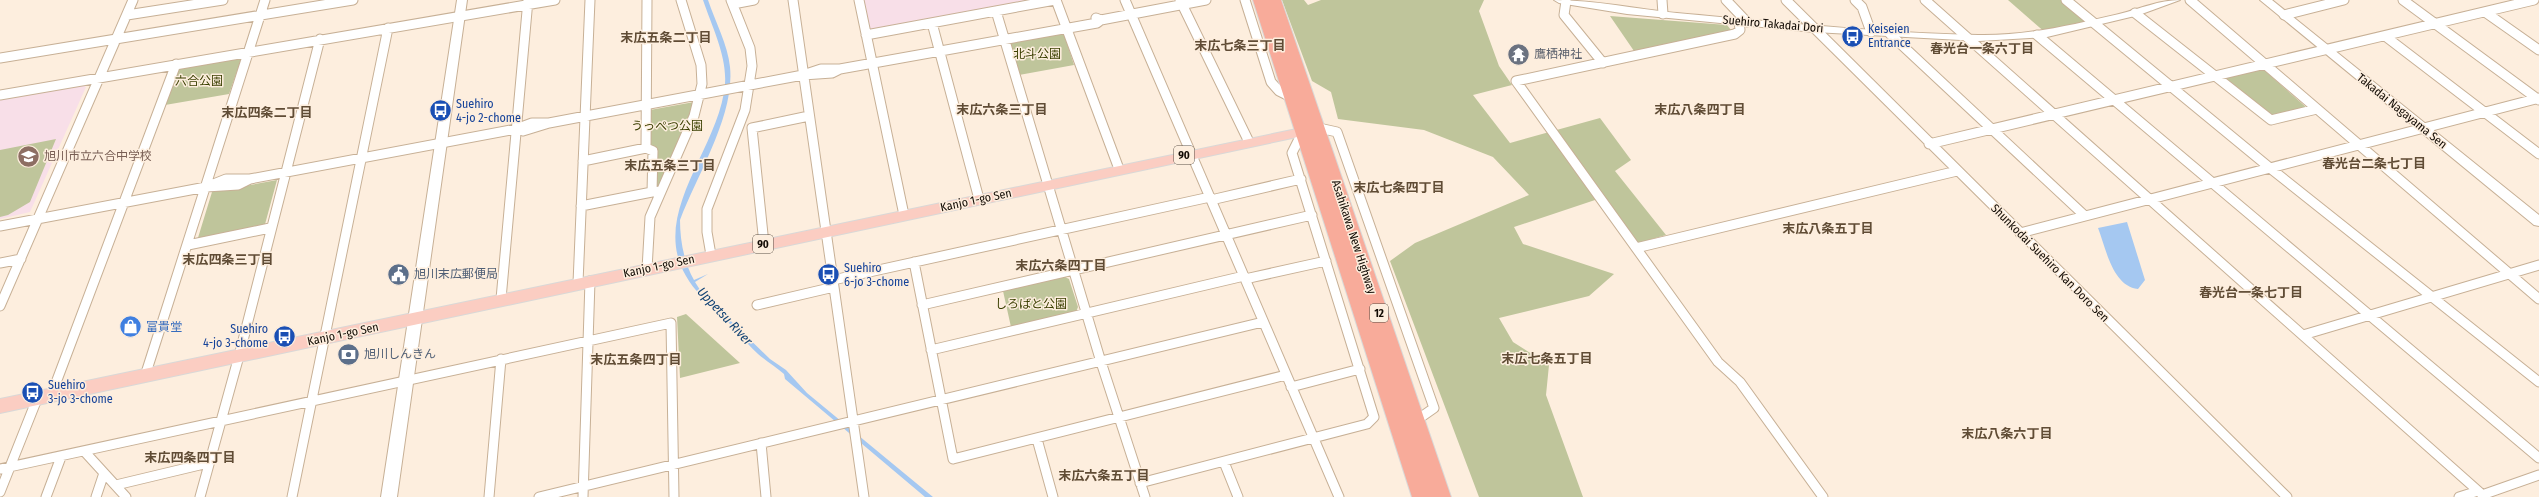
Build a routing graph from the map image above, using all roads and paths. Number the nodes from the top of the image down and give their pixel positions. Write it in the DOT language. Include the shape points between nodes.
graph roads {
  1 [pos="133,0"];
  2 [pos="223,0"];
  3 [pos="265,0"];
  4 [pos="353,0"];
  5 [pos="462,0"];
  6 [pos="555,0"];
  7 [pos="590,0"];
  8 [pos="647,0"];
  9 [pos="681,0"];
  10 [pos="754,0"];
  11 [pos="793,0"];
  12 [pos="859,0"];
  13 [pos="1055,0"];
  14 [pos="1125,0"];
  15 [pos="1206,0"];
  16 [pos="1245,0"];
  17 [pos="1260,0"];
  18 [pos="1274,0"];
  19 [pos="1662,0"];
  20 [pos="1726,0"];
  21 [pos="1786,0"];
  22 [pos="1855,0"];
  23 [pos="1926,0"];
  24 [pos="2066,0"];
  25 [pos="2175,0"];
  26 [pos="2190,0"];
  27 [pos="2265,0"];
  28 [pos="2344,0"];
  29 [pos="2403,0"];
  30 [pos="2533,0"];
  31 [pos="1562,1"];
  32 [pos="527,2"];
  33 [pos="732,2"];
  34 [pos="1182,2"];
  35 [pos="2539,4"];
  36 [pos="996,11"];
  37 [pos="2485,12"];
  38 [pos="2134,13"];
  39 [pos="1131,14"];
  40 [pos="1663,14"];
  41 [pos="127,15"];
  42 [pos="260,15"];
  43 [pos="2284,15"];
  44 [pos="460,16"];
  45 [pos="1743,22"];
  46 [pos="932,23"];
  47 [pos="2094,23"];
  48 [pos="2436,23"];
  49 [pos="1066,27"];
  50 [pos="388,28"];
  51 [pos="1814,28"];
  52 [pos="1871,32"];
  53 [pos="866,34"];
  54 [pos="1890,34"];
  55 [pos="2037,35"];
  56 [pos="2385,36"];
  57 [pos="1005,38"];
  58 [pos="1969,38"];
  59 [pos="116,39"];
  60 [pos="320,39"];
  61 [pos="939,50"];
  62 [pos="2328,50"];
  63 [pos="2539,50"];
  64 [pos="249,51"];
  65 [pos="0,58"];
  66 [pos="1603,62"];
  67 [pos="872,63"];
  68 [pos="2263,63"];
  69 [pos="176,64"];
  70 [pos="803,75"];
  71 [pos="2215,76"];
  72 [pos="99,78"];
  73 [pos="746,86"];
  74 [pos="2171,87"];
  75 [pos="0,95"];
  76 [pos="703,95"];
  77 [pos="1291,97"];
  78 [pos="2538,99"];
  79 [pos="2114,100"];
  80 [pos="647,105"];
  81 [pos="2317,109"];
  82 [pos="2486,113"];
  83 [pos="2053,114"];
  84 [pos="584,116"];
  85 [pos="809,116"];
  86 [pos="752,128"];
  87 [pos="2424,128"];
  88 [pos="516,129"];
  89 [pos="1311,129"];
  90 [pos="1991,129"];
  91 [pos="738,130"];
  92 [pos="1249,142"];
  93 [pos="441,144"];
  94 [pos="1929,144"];
  95 [pos="2359,145"];
  96 [pos="646,148"];
  97 [pos="1191,153"];
  98 [pos="2539,154"];
  99 [pos="361,159"];
  100 [pos="583,161"];
  101 [pos="2270,168"];
  102 [pos="1119,169"];
  103 [pos="286,172"];
  104 [pos="1956,172"];
  105 [pos="1301,179"];
  106 [pos="1049,184"];
  107 [pos="2212,184"];
  108 [pos="206,188"];
  109 [pos="661,191"];
  110 [pos="652,192"];
  111 [pos="1210,198"];
  112 [pos="979,199"];
  113 [pos="2149,199"];
  114 [pos="125,203"];
  115 [pos="581,206"];
  116 [pos="904,215"];
  117 [pos="1312,215"];
  118 [pos="2085,216"];
  119 [pos="38,219"];
  120 [pos="2539,222"];
  121 [pos="1324,223"];
  122 [pos="0,226"];
  123 [pos="270,228"];
  124 [pos="826,230"];
  125 [pos="1063,230"];
  126 [pos="2020,233"];
  127 [pos="1226,235"];
  128 [pos="764,244"];
  129 [pos="188,245"];
  130 [pos="1636,248"];
  131 [pos="706,256"];
  132 [pos="21,259"];
  133 [pos="1326,261"];
  134 [pos="914,262"];
  135 [pos="0,263"];
  136 [pos="2539,265"];
  137 [pos="647,268"];
  138 [pos="1074,270"];
  139 [pos="2509,274"];
  140 [pos="1245,278"];
  141 [pos="584,282"];
  142 [pos="834,283"];
  143 [pos="2,295"];
  144 [pos="2432,297"];
  145 [pos="501,299"];
  146 [pos="2539,299"];
  147 [pos="757,305"];
  148 [pos="922,305"];
  149 [pos="0,306"];
  150 [pos="1087,314"];
  151 [pos="2369,315"];
  152 [pos="416,318"];
  153 [pos="1263,322"];
  154 [pos="2303,336"];
  155 [pos="323,338"];
  156 [pos="587,341"];
  157 [pos="931,350"];
  158 [pos="239,356"];
  159 [pos="501,359"];
  160 [pos="1101,362"];
  161 [pos="1360,369"];
  162 [pos="1286,375"];
  163 [pos="145,376"];
  164 [pos="406,381"];
  165 [pos="2539,382"];
  166 [pos="1291,387"];
  167 [pos="44,397"];
  168 [pos="311,401"];
  169 [pos="941,401"];
  170 [pos="0,406"];
  171 [pos="1119,416"];
  172 [pos="219,422"];
  173 [pos="853,422"];
  174 [pos="1407,424"];
  175 [pos="1314,438"];
  176 [pos="1037,439"];
  177 [pos="761,443"];
  178 [pos="84,451"];
  179 [pos="60,457"];
  180 [pos="2539,458"];
  181 [pos="1224,462"];
  182 [pos="208,463"];
  183 [pos="674,464"];
  184 [pos="5,468"];
  185 [pos="104,473"];
  186 [pos="2539,475"];
  187 [pos="1140,483"];
  188 [pos="116,485"];
  189 [pos="583,486"];
  190 [pos="0,492"];
  191 [pos="2482,494"];
  192 [pos="46,497"];
  193 [pos="96,497"];
  194 [pos="126,497"];
  195 [pos="200,497"];
  196 [pos="292,497"];
  197 [pos="389,497"];
  198 [pos="489,497"];
  199 [pos="539,497"];
  200 [pos="583,497"];
  201 [pos="674,497"];
  202 [pos="766,497"];
  203 [pos="864,497"];
  204 [pos="1053,497"];
  205 [pos="1145,497"];
  206 [pos="1238,497"];
  207 [pos="1339,497"];
  208 [pos="1422,497"];
  209 [pos="1441,497"];
  210 [pos="1823,497"];
  211 [pos="2287,497"];
  212 [pos="2459,497"];
  1 -- 41 [label="street"];
  2 -- 41 [label="street"];
  3 -- 42 [label="street"];
  4 -- 42 [label="street"];
  5 -- 44 [label="street"];
  6 -- 32 [label="street"];
  7 -- 84 [label="street"];
  8 -- 80 [label="street"];
  9 -- 76 [label="street" via="701,65"];
  10 -- 33 [label="street"];
  11 -- 70 [label="street"];
  12 -- 53 [label="street"];
  13 -- 36 [label="street"];
  13 -- 49 [label="street"];
  14 -- 39 [label="street"];
  15 -- 34 [label="street"];
  16 -- 77 [label="street" via="1271,82 1279,91"];
  17 -- 77 [label="highway, Asahikawa New Highway / 12"];
  18 -- 89 [label="highway, Asahikawa New Highway / 12"];
  19 -- 40 [label="street"];
  20 -- 45 [label="street"];
  21 -- 51 [label="street, Shunkodai Suehiro Kan Doro Sen"];
  22 -- 52 [label="street" via="1862,7"];
  23 -- 58 [label="street"];
  24 -- 47 [label="street"];
  25 -- 38 [label="street, Suehiro Takadai Dori"];
  26 -- 68 [label="street"];
  27 -- 43 [label="street, Takadai Nagayama Sen"];
  28 -- 43 [label="street"];
  29 -- 48 [label="street"];
  30 -- 35 [label="street"];
  30 -- 37 [label="street"];
  31 -- 40 [label="street, Suehiro Takadai Dori"];
  31 -- 66 [label="street" via="1564,15"];
  32 -- 44 [label="street"];
  32 -- 88 [label="street"];
  33 -- 73 [label="street" via="750,48 752,66"];
  34 -- 39 [label="street"];
  34 -- 92 [label="street"];
  36 -- 46 [label="street"];
  36 -- 57 [label="street"];
  37 -- 48 [label="street"];
  37 -- 63 [label="street"];
  38 -- 47 [label="street, Suehiro Takadai Dori"];
  38 -- 71 [label="street"];
  39 -- 49 [label="street" via="1097,23"];
  39 -- 97 [label="street"];
  40 -- 45 [label="street, Suehiro Takadai Dori"];
  41 -- 59 [label="street"];
  42 -- 59 [label="street"];
  42 -- 64 [label="street"];
  43 -- 62 [label="street, Takadai Nagayama Sen"];
  44 -- 50 [label="street"];
  44 -- 93 [label="street"];
  45 -- 51 [label="street, Suehiro Takadai Dori"];
  45 -- 66 [label="street" via="1735,34"];
  46 -- 53 [label="street"];
  46 -- 61 [label="street"];
  47 -- 55 [label="street, Suehiro Takadai Dori"];
  47 -- 74 [label="street"];
  48 -- 56 [label="street"];
  48 -- 78 [label="street"];
  49 -- 57 [label="street"];
  49 -- 102 [label="street"];
  50 -- 60 [label="street"];
  50 -- 99 [label="street"];
  51 -- 52 [label="street, Suehiro Takadai Dori"];
  51 -- 94 [label="street, Shunkodai Suehiro Kan Doro Sen"];
  52 -- 54 [label="street, Suehiro Takadai Dori"];
  53 -- 67 [label="street"];
  54 -- 58 [label="street, Suehiro Takadai Dori"];
  54 -- 90 [label="street"];
  55 -- 58 [label="street, Suehiro Takadai Dori"];
  55 -- 79 [label="street"];
  56 -- 62 [label="street"];
  56 -- 82 [label="street"];
  57 -- 61 [label="street"];
  57 -- 106 [label="street"];
  58 -- 83 [label="street"];
  59 -- 65 [label="street"];
  59 -- 72 [label="street"];
  60 -- 64 [label="street"];
  60 -- 103 [label="street"];
  61 -- 67 [label="street"];
  61 -- 112 [label="street"];
  62 -- 68 [label="street"];
  62 -- 87 [label="street, Takadai Nagayama Sen"];
  64 -- 69 [label="street"];
  64 -- 108 [label="street"];
  66 -- 130 [label="street" via="1516,81"];
  67 -- 70 [label="street" via="832,73"];
  67 -- 116 [label="street"];
  68 -- 71 [label="street"];
  68 -- 81 [label="street"];
  69 -- 72 [label="street"];
  69 -- 114 [label="street"];
  70 -- 73 [label="street"];
  70 -- 85 [label="street"];
  71 -- 74 [label="street"];
  71 -- 81 [label="street" via="2271,120"];
  72 -- 75 [label="street"];
  72 -- 119 [label="street"];
  73 -- 76 [label="street"];
  73 -- 91 [label="street"];
  74 -- 79 [label="street"];
  74 -- 101 [label="street"];
  76 -- 80 [label="street"];
  76 -- 109 [label="street"];
  77 -- 89 [label="highway, Asahikawa New Highway / 12"];
  78 -- 82 [label="street"];
  79 -- 83 [label="street"];
  79 -- 107 [label="street"];
  80 -- 84 [label="street"];
  80 -- 96 [label="street"];
  81 -- 95 [label="street"];
  82 -- 87 [label="street"];
  82 -- 98 [label="street"];
  83 -- 90 [label="street"];
  83 -- 113 [label="street"];
  84 -- 88 [label="street" via="549,123 523,132"];
  84 -- 100 [label="street"];
  85 -- 86 [label="street"];
  85 -- 124 [label="street"];
  86 -- 91 [label="street"];
  86 -- 128 [label="street"];
  87 -- 95 [label="street"];
  87 -- 120 [label="street, Takadai Nagayama Sen"];
  88 -- 93 [label="street"];
  88 -- 145 [label="street"];
  89 -- 92 [label="main road, Kanjo 1-go Sen / 90"];
  89 -- 105 [label="street" via="1292,153"];
  89 -- 121 [label="highway, Asahikawa New Highway / 12"];
  89 -- 174 [label="highway, Asahikawa New Highway / 12"];
  90 -- 94 [label="street"];
  90 -- 118 [label="street"];
  91 -- 131 [label="street" via="707,209"];
  92 -- 97 [label="main road, Kanjo 1-go Sen / 90"];
  93 -- 99 [label="street"];
  93 -- 152 [label="street"];
  94 -- 104 [label="street, Shunkodai Suehiro Kan Doro Sen"];
  95 -- 101 [label="street"];
  95 -- 139 [label="street"];
  96 -- 100 [label="street"];
  96 -- 110 [label="street" via="653,151"];
  97 -- 102 [label="main road, Kanjo 1-go Sen / 90"];
  97 -- 111 [label="street"];
  99 -- 103 [label="street"];
  99 -- 155 [label="street"];
  100 -- 115 [label="street"];
  101 -- 107 [label="street"];
  101 -- 144 [label="street"];
  102 -- 106 [label="main road, Kanjo 1-go Sen / 90"];
  103 -- 108 [label="street" via="250,179 238,185"];
  103 -- 123 [label="street"];
  104 -- 126 [label="street, Shunkodai Suehiro Kan Doro Sen"];
  104 -- 130 [label="street"];
  105 -- 111 [label="street"];
  105 -- 117 [label="street"];
  106 -- 112 [label="main road, Kanjo 1-go Sen / 90"];
  106 -- 125 [label="street"];
  107 -- 113 [label="street"];
  107 -- 151 [label="street"];
  108 -- 114 [label="street"];
  108 -- 129 [label="street"];
  109 -- 110 [label="street"];
  109 -- 137 [label="street" via="650,218"];
  110 -- 115 [label="street"];
  111 -- 125 [label="street"];
  111 -- 127 [label="street"];
  112 -- 116 [label="main road, Kanjo 1-go Sen / 90"];
  113 -- 118 [label="street"];
  113 -- 154 [label="street"];
  114 -- 119 [label="street"];
  114 -- 167 [label="street"];
  115 -- 141 [label="street"];
  116 -- 124 [label="main road, Kanjo 1-go Sen / 90"];
  117 -- 121 [label="street"];
  117 -- 127 [label="street"];
  118 -- 126 [label="street"];
  119 -- 122 [label="street"];
  119 -- 132 [label="street"];
  121 -- 133 [label="street"];
  121 -- 174 [label="highway, Asahikawa New Highway / 12"];
  123 -- 129 [label="street"];
  123 -- 158 [label="street"];
  124 -- 128 [label="main road, Kanjo 1-go Sen / 90"];
  124 -- 142 [label="street"];
  125 -- 134 [label="street"];
  125 -- 138 [label="street"];
  126 -- 211 [label="street, Shunkodai Suehiro Kan Doro Sen"];
  127 -- 138 [label="street"];
  127 -- 140 [label="street"];
  128 -- 131 [label="main road, Kanjo 1-go Sen / 90"];
  129 -- 163 [label="street"];
  130 -- 210 [label="street" via="1718,362 1740,382"];
  131 -- 137 [label="main road, Kanjo 1-go Sen / 90"];
  132 -- 135 [label="street"];
  132 -- 143 [label="street"];
  133 -- 140 [label="street"];
  133 -- 161 [label="street"];
  134 -- 142 [label="street"];
  134 -- 148 [label="street"];
  136 -- 139 [label="street"];
  137 -- 141 [label="main road, Kanjo 1-go Sen / 90"];
  138 -- 148 [label="street"];
  138 -- 150 [label="street"];
  139 -- 144 [label="street"];
  139 -- 146 [label="street"];
  140 -- 150 [label="street"];
  140 -- 153 [label="street"];
  141 -- 145 [label="main road, Kanjo 1-go Sen / 90"];
  141 -- 156 [label="street"];
  142 -- 147 [label="street"];
  142 -- 173 [label="street"];
  143 -- 149 [label="street"];
  144 -- 151 [label="street"];
  144 -- 165 [label="street"];
  145 -- 152 [label="main road, Kanjo 1-go Sen / 90"];
  148 -- 157 [label="street"];
  150 -- 157 [label="street"];
  150 -- 160 [label="street"];
  151 -- 154 [label="street"];
  151 -- 180 [label="street"];
  152 -- 155 [label="main road, Kanjo 1-go Sen / 90"];
  152 -- 164 [label="street"];
  153 -- 160 [label="street"];
  153 -- 162 [label="street"];
  154 -- 191 [label="street"];
  155 -- 158 [label="main road, Kanjo 1-go Sen / 90"];
  155 -- 168 [label="street"];
  156 -- 159 [label="street"];
  156 -- 183 [label="street" via="671,323"];
  156 -- 189 [label="street"];
  157 -- 169 [label="street"];
  158 -- 163 [label="main road, Kanjo 1-go Sen / 90"];
  158 -- 172 [label="street"];
  159 -- 164 [label="street"];
  159 -- 198 [label="street"];
  160 -- 169 [label="street"];
  160 -- 171 [label="street"];
  161 -- 166 [label="street"];
  161 -- 175 [label="street" via="1374,417 1367,424"];
  162 -- 166 [label="street"];
  162 -- 171 [label="street"];
  163 -- 167 [label="main road, Kanjo 1-go Sen / 90"];
  164 -- 168 [label="street"];
  164 -- 197 [label="street"];
  166 -- 175 [label="street"];
  167 -- 170 [label="main road, Kanjo 1-go Sen / 90"];
  167 -- 184 [label="street"];
  168 -- 172 [label="street"];
  168 -- 196 [label="street"];
  169 -- 173 [label="street"];
  169 -- 176 [label="street" via="953,459"];
  171 -- 176 [label="street"];
  171 -- 187 [label="street"];
  172 -- 178 [label="street"];
  172 -- 182 [label="street"];
  173 -- 177 [label="street"];
  173 -- 203 [label="street"];
  174 -- 208 [label="highway, Asahikawa New Highway / 12"];
  174 -- 209 [label="highway, Asahikawa New Highway / 12"];
  175 -- 181 [label="street"];
  175 -- 207 [label="street"];
  176 -- 204 [label="street"];
  177 -- 183 [label="street"];
  177 -- 202 [label="street"];
  178 -- 179 [label="street"];
  178 -- 185 [label="street"];
  179 -- 184 [label="street"];
  179 -- 192 [label="street"];
  181 -- 187 [label="street"];
  181 -- 206 [label="street"];
  182 -- 188 [label="street"];
  182 -- 195 [label="street"];
  183 -- 189 [label="street"];
  183 -- 201 [label="street"];
  184 -- 190 [label="street"];
  185 -- 188 [label="street"];
  185 -- 193 [label="street"];
  186 -- 191 [label="street"];
  187 -- 205 [label="street"];
  188 -- 194 [label="street"];
  189 -- 199 [label="street"];
  189 -- 200 [label="street"];
  191 -- 212 [label="street"];
}
